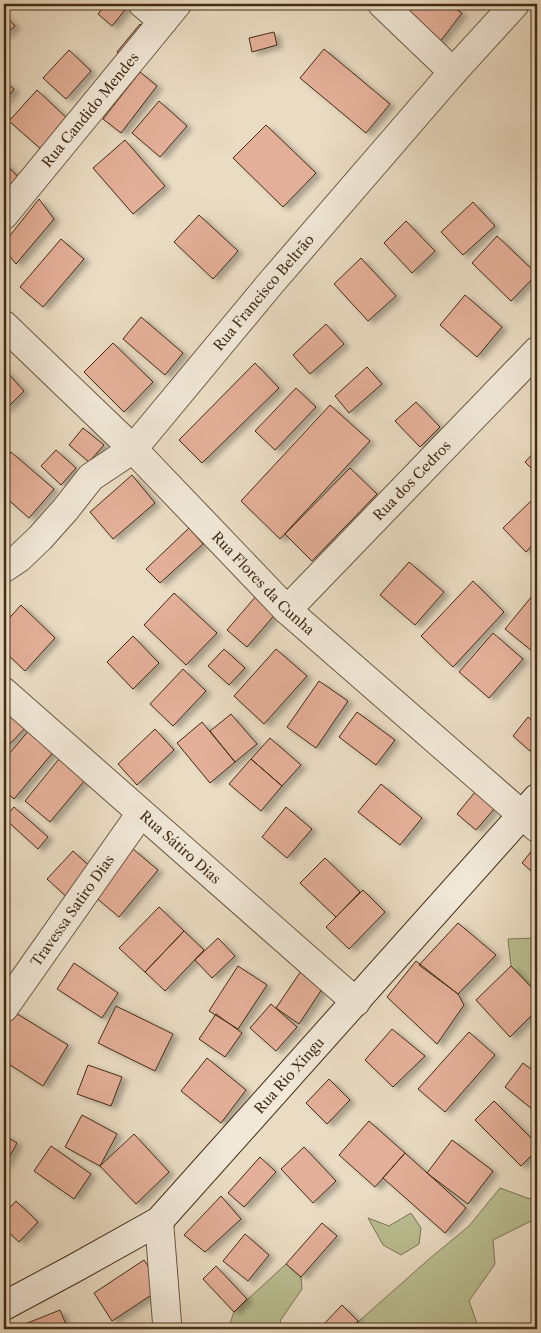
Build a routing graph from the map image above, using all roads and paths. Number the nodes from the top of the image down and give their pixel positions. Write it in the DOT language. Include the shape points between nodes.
graph roads {
  1 [pos="382,4"];
  2 [pos="515,4"];
  3 [pos="161,9"];
  4 [pos="453,72"];
  5 [pos="4,215"];
  6 [pos="4,325"];
  7 [pos="537,351"];
  8 [pos="133,449"];
  9 [pos="4,568"];
  10 [pos="287,610"];
  11 [pos="4,692"];
  12 [pos="141,813"];
  13 [pos="532,814"];
  14 [pos="356,1002"];
  15 [pos="4,1008"];
  16 [pos="159,1221"];
  17 [pos="4,1306"];
  18 [pos="166,1329"];
  1 -- 4 [label="street"];
  2 -- 4 [label="street, Rua Francisco Beltrão"];
  3 -- 5 [label="street, Rua Candido Mendes"];
  4 -- 8 [label="street, Rua Francisco Beltrão"];
  6 -- 8 [label="street, Rua Flores da Cunha"];
  7 -- 10 [label="street, Rua dos Cedros"];
  8 -- 9 [label="street, Rua Francisco Beltrão" via="91,477 40,538"];
  8 -- 10 [label="street, Rua Flores da Cunha"];
  10 -- 13 [label="street, Rua Flores da Cunha"];
  11 -- 12 [label="street, Rua Sátiro Dias"];
  12 -- 14 [label="street, Rua Sátiro Dias"];
  12 -- 15 [label="street, Travessa Satiro Dias"];
  13 -- 14 [label="street, Rua Rio Xingu"];
  14 -- 16 [label="street, Rua Rio Xingu"];
  16 -- 17 [label="street, Rua Rio Xingu"];
  16 -- 18 [label="street"];
}
